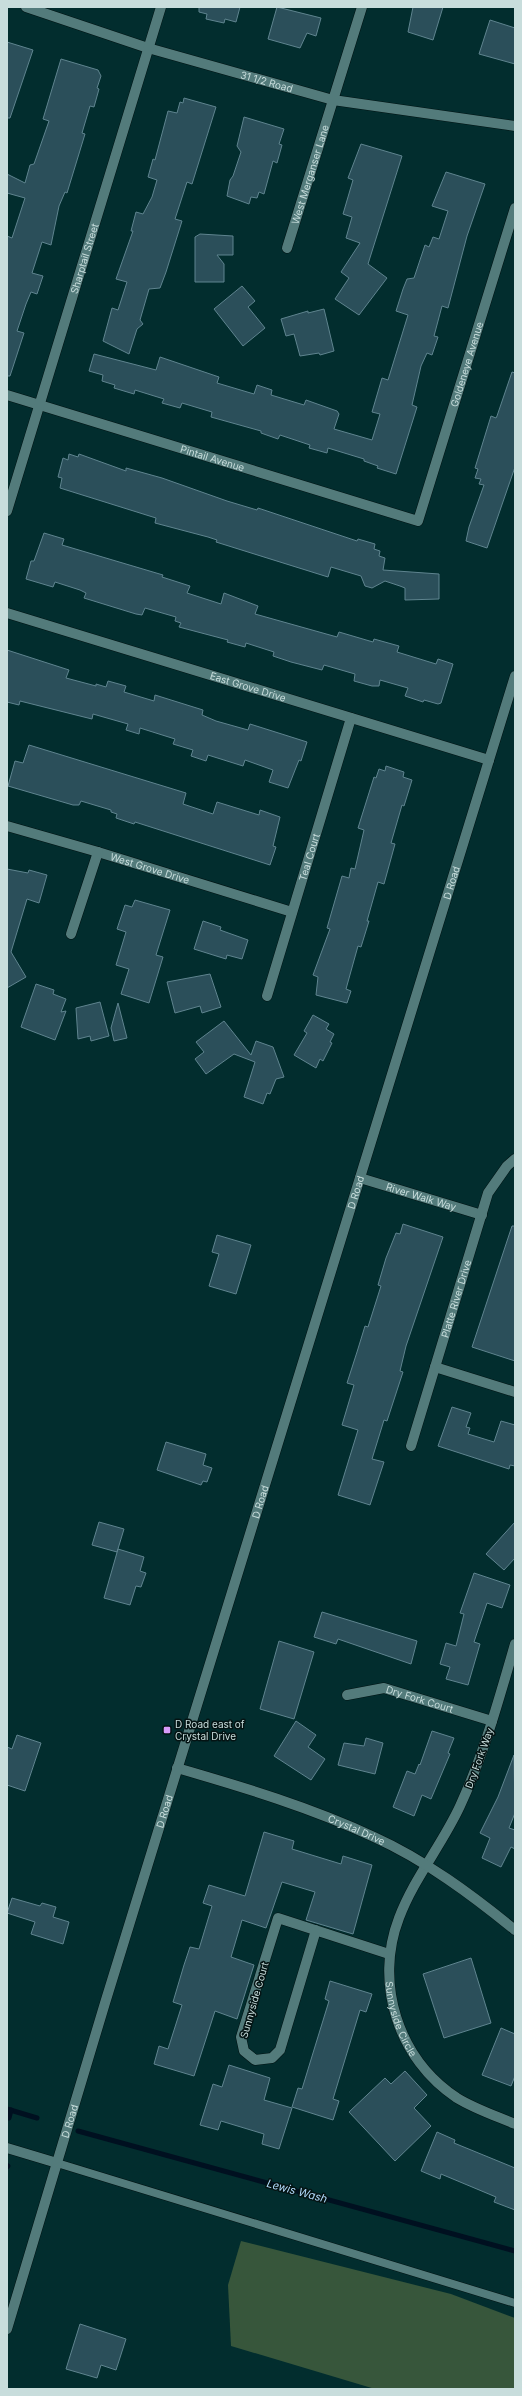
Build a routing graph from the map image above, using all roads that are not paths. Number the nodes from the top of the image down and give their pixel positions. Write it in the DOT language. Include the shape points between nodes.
graph roads {
  1 [pos="26,7"];
  2 [pos="161,7"];
  3 [pos="362,7"];
  4 [pos="148,48"];
  5 [pos="333,100"];
  6 [pos="515,126"];
  7 [pos="515,208"];
  8 [pos="287,248"];
  9 [pos="7,395"];
  10 [pos="38,405"];
  11 [pos="7,511"];
  12 [pos="418,520"];
  13 [pos="7,612"];
  14 [pos="515,676"];
  15 [pos="350,718"];
  16 [pos="489,760"];
  17 [pos="7,826"];
  18 [pos="98,852"];
  19 [pos="292,912"];
  20 [pos="71,934"];
  21 [pos="267,996"];
  22 [pos="515,1159"];
  23 [pos="360,1178"];
  24 [pos="482,1215"];
  25 [pos="435,1367"];
  26 [pos="515,1392"];
  27 [pos="411,1446"];
  28 [pos="515,1644"];
  29 [pos="346,1695"];
  30 [pos="492,1721"];
  31 [pos="177,1768"];
  32 [pos="427,1866"];
  33 [pos="316,1930"];
  34 [pos="515,1930"];
  35 [pos="389,1954"];
  36 [pos="515,2124"];
  37 [pos="7,2148"];
  38 [pos="57,2163"];
  39 [pos="515,2303"];
  40 [pos="7,2329"];
  1 -- 4 [label="street, 31 1/2 Road"];
  2 -- 4 [label="street, Sharptail Street"];
  3 -- 5 [label="street, West Merganser Lane"];
  4 -- 5 [label="street, 31 1/2 Road"];
  4 -- 10 [label="street, Sharptail Street"];
  5 -- 6 [label="street, 31 1/2 Road"];
  5 -- 8 [label="street, West Merganser Lane"];
  7 -- 12 [label="street, Goldeneye Avenue"];
  9 -- 10 [label="street, Pintail Avenue"];
  10 -- 11 [label="street, Sharptail Street"];
  10 -- 12 [label="street, Pintail Avenue"];
  13 -- 15 [label="street, East Grove Drive"];
  14 -- 16 [label="street, D Road"];
  15 -- 16 [label="street, East Grove Drive"];
  15 -- 19 [label="street, Teal Court"];
  16 -- 23 [label="street, D Road"];
  17 -- 18 [label="street, West Grove Drive"];
  18 -- 19 [label="street, West Grove Drive"];
  18 -- 20 [label="street"];
  19 -- 21 [label="street, Teal Court"];
  22 -- 24 [label="street, Platte River Drive" via="488,1193"];
  23 -- 24 [label="street, River Walk Way"];
  23 -- 31 [label="street, D Road"];
  24 -- 25 [label="street, Platte River Drive"];
  25 -- 26 [label="street"];
  25 -- 27 [label="street, Platte River Drive"];
  28 -- 30 [label="street, Dry Fork Way"];
  29 -- 30 [label="street, Dry Fork Court" via="384,1688"];
  30 -- 32 [label="street, Dry Fork Way" via="476,1770"];
  31 -- 32 [label="street, Crystal Drive" via="255,1791 374,1837"];
  31 -- 38 [label="street, D Road"];
  32 -- 34 [label="street, Crystal Drive" via="486,1906"];
  32 -- 35 [label="street, Sunnyside Circle" via="406,1902"];
  33 -- 33 [label="street, Sunnyside Court" via="278,1918 241,2037 244,2051 255,2060 272,2058 280,2050"];
  33 -- 35 [label="street, Sunnyside Court"];
  35 -- 36 [label="street, Sunnyside Circle" via="393,2009 399,2027 418,2060 457,2098"];
  37 -- 38 [label="street"];
  38 -- 39 [label="lane"];
  38 -- 40 [label="street, D Road"];
}
